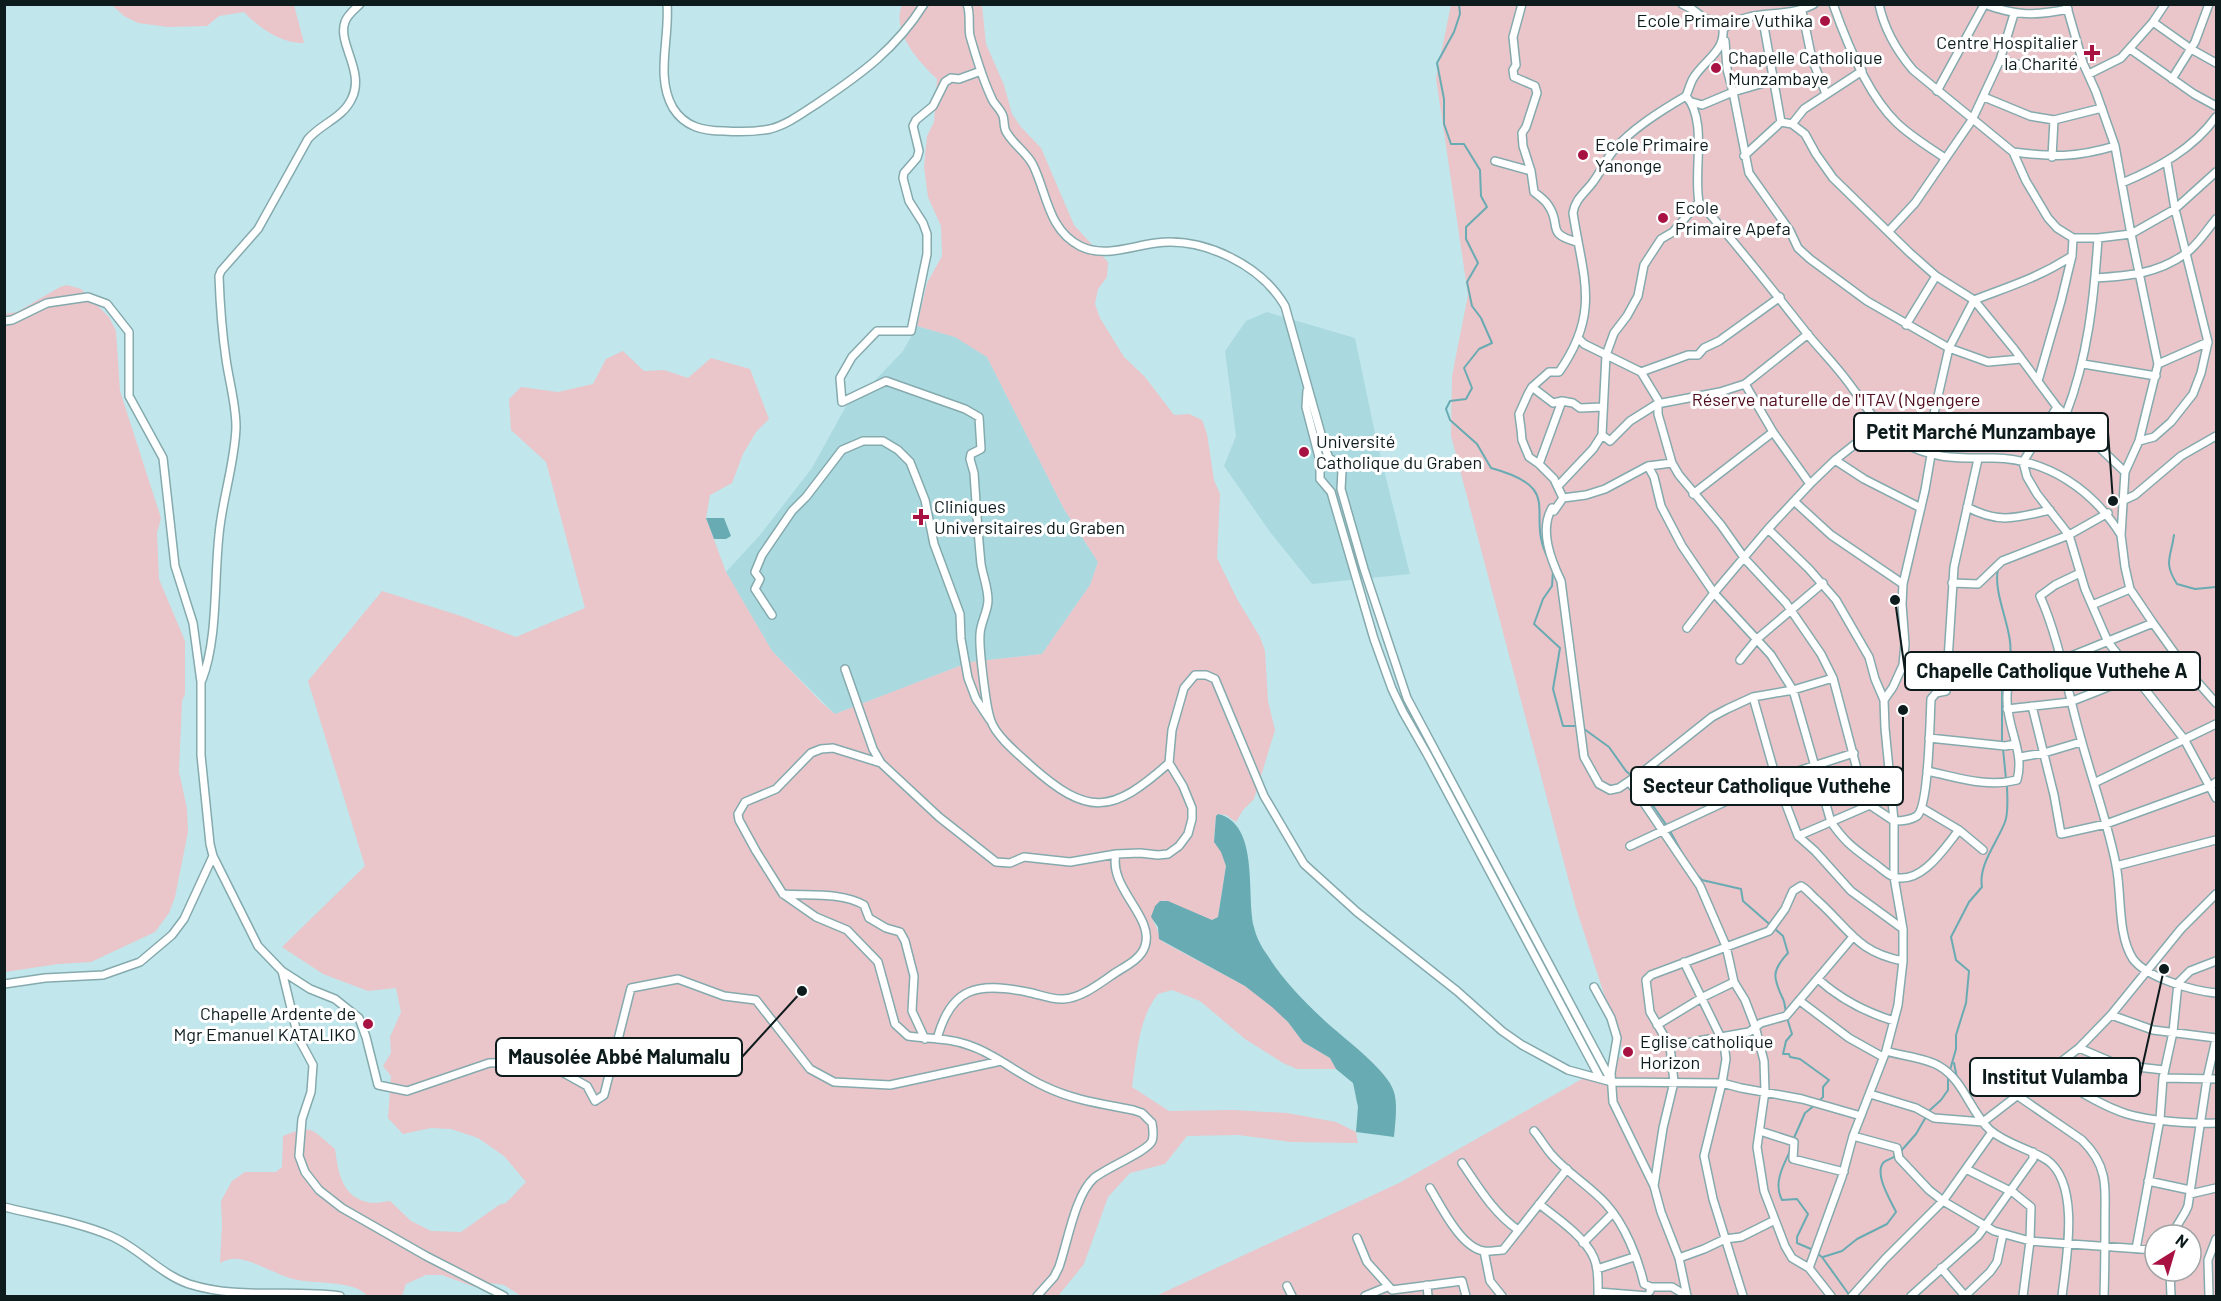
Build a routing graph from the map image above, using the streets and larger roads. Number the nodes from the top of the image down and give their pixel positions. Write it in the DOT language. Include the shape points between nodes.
graph roads {
  1 [pos="360,4"];
  2 [pos="667,4"];
  3 [pos="924,4"];
  4 [pos="967,4"];
  5 [pos="1522,4"];
  6 [pos="1682,4"];
  7 [pos="1814,4"];
  8 [pos="1833,4"];
  9 [pos="1879,4"];
  10 [pos="2165,4"];
  11 [pos="2200,4"];
  12 [pos="1984,5"];
  13 [pos="2209,6"];
  14 [pos="2067,7"];
  15 [pos="1802,11"];
  16 [pos="2014,14"];
  17 [pos="1762,15"];
  18 [pos="2153,22"];
  19 [pos="1730,24"];
  20 [pos="1725,38"];
  21 [pos="2130,49"];
  22 [pos="2191,49"];
  23 [pos="2000,60"];
  24 [pos="2083,63"];
  25 [pos="2217,63"];
  26 [pos="981,71"];
  27 [pos="1862,71"];
  28 [pos="2089,74"];
  29 [pos="2172,79"];
  30 [pos="1774,80"];
  31 [pos="1937,91"];
  32 [pos="1733,92"];
  33 [pos="1826,94"];
  34 [pos="1686,96"];
  35 [pos="1983,97"];
  36 [pos="1692,102"];
  37 [pos="2217,106"];
  38 [pos="2102,108"];
  39 [pos="2217,117"];
  40 [pos="1972,120"];
  41 [pos="2054,120"];
  42 [pos="1781,122"];
  43 [pos="1792,124"];
  44 [pos="2115,146"];
  45 [pos="2013,152"];
  46 [pos="1744,156"];
  47 [pos="2052,157"];
  48 [pos="1945,158"];
  49 [pos="1495,161"];
  50 [pos="2167,162"];
  51 [pos="1531,171"];
  52 [pos="2217,172"];
  53 [pos="2122,183"];
  54 [pos="1699,202"];
  55 [pos="2175,209"];
  56 [pos="2217,219"];
  57 [pos="1889,231"];
  58 [pos="2131,234"];
  59 [pos="2073,238"];
  60 [pos="2098,238"];
  61 [pos="1578,242"];
  62 [pos="2186,253"];
  63 [pos="2072,256"];
  64 [pos="2139,275"];
  65 [pos="1936,276"];
  66 [pos="2096,278"];
  67 [pos="1780,297"];
  68 [pos="1974,300"];
  69 [pos="4,321"];
  70 [pos="1906,325"];
  71 [pos="1808,334"];
  72 [pos="1579,339"];
  73 [pos="2208,342"];
  74 [pos="1949,348"];
  75 [pos="1606,355"];
  76 [pos="2021,359"];
  77 [pos="2082,364"];
  78 [pos="2158,364"];
  79 [pos="1641,372"];
  80 [pos="2156,376"];
  81 [pos="2038,381"];
  82 [pos="1745,384"];
  83 [pos="1532,387"];
  84 [pos="1307,391"];
  85 [pos="1562,401"];
  86 [pos="1657,404"];
  87 [pos="2057,407"];
  88 [pos="1602,408"];
  89 [pos="2067,414"];
  90 [pos="1878,426"];
  91 [pos="1773,432"];
  92 [pos="1602,435"];
  93 [pos="2217,436"];
  94 [pos="2139,441"];
  95 [pos="1931,455"];
  96 [pos="1329,458"];
  97 [pos="1978,459"];
  98 [pos="1835,460"];
  99 [pos="1320,461"];
  100 [pos="2023,462"];
  101 [pos="1672,463"];
  102 [pos="1539,464"];
  103 [pos="1648,466"];
  104 [pos="2125,472"];
  105 [pos="1810,484"];
  106 [pos="1558,486"];
  107 [pos="1341,489"];
  108 [pos="1331,492"];
  109 [pos="1693,494"];
  110 [pos="1563,498"];
  111 [pos="2122,501"];
  112 [pos="1795,502"];
  113 [pos="1967,507"];
  114 [pos="1921,508"];
  115 [pos="2050,510"];
  116 [pos="2108,513"];
  117 [pos="1768,530"];
  118 [pos="2069,535"];
  119 [pos="2121,535"];
  120 [pos="1745,559"];
  121 [pos="2080,573"];
  122 [pos="1823,583"];
  123 [pos="1952,583"];
  124 [pos="1903,584"];
  125 [pos="2130,589"];
  126 [pos="1714,593"];
  127 [pos="2092,605"];
  128 [pos="1791,609"];
  129 [pos="772,615"];
  130 [pos="2153,623"];
  131 [pos="1687,628"];
  132 [pos="1758,639"];
  133 [pos="2108,642"];
  134 [pos="1740,660"];
  135 [pos="2062,660"];
  136 [pos="845,669"];
  137 [pos="2133,673"];
  138 [pos="1833,678"];
  139 [pos="201,682"];
  140 [pos="1793,690"];
  141 [pos="1753,697"];
  142 [pos="1884,700"];
  143 [pos="2070,702"];
  144 [pos="2217,702"];
  145 [pos="2032,706"];
  146 [pos="2007,710"];
  147 [pos="991,722"];
  148 [pos="2217,724"];
  149 [pos="1929,738"];
  150 [pos="2184,739"];
  151 [pos="2081,742"];
  152 [pos="2016,744"];
  153 [pos="1854,753"];
  154 [pos="2044,753"];
  155 [pos="2020,757"];
  156 [pos="881,763"];
  157 [pos="1169,763"];
  158 [pos="1815,766"];
  159 [pos="1927,771"];
  160 [pos="1776,778"];
  161 [pos="1632,779"];
  162 [pos="2094,783"];
  163 [pos="2214,784"];
  164 [pos="2217,798"];
  165 [pos="1870,805"];
  166 [pos="1922,808"];
  167 [pos="1894,821"];
  168 [pos="1831,822"];
  169 [pos="2106,824"];
  170 [pos="1666,828"];
  171 [pos="1959,830"];
  172 [pos="1798,836"];
  173 [pos="2217,840"];
  174 [pos="1630,846"];
  175 [pos="1983,850"];
  176 [pos="1116,855"];
  177 [pos="213,856"];
  178 [pos="2116,866"];
  179 [pos="1894,877"];
  180 [pos="783,894"];
  181 [pos="2217,894"];
  182 [pos="1903,929"];
  183 [pos="1852,938"];
  184 [pos="1726,946"];
  185 [pos="1903,961"];
  186 [pos="2217,961"];
  187 [pos="1684,962"];
  188 [pos="282,971"];
  189 [pos="2146,971"];
  190 [pos="1818,979"];
  191 [pos="1734,982"];
  192 [pos="2178,983"];
  193 [pos="4,984"];
  194 [pos="1594,987"];
  195 [pos="2217,993"];
  196 [pos="1702,997"];
  197 [pos="1800,1001"];
  198 [pos="2111,1015"];
  199 [pos="1894,1021"];
  200 [pos="1657,1025"];
  201 [pos="1755,1026"];
  202 [pos="2173,1032"];
  203 [pos="1721,1036"];
  204 [pos="925,1038"];
  205 [pos="2217,1038"];
  206 [pos="937,1039"];
  207 [pos="1670,1046"];
  208 [pos="2079,1048"];
  209 [pos="1885,1054"];
  210 [pos="1001,1061"];
  211 [pos="2048,1072"];
  212 [pos="2163,1074"];
  213 [pos="1600,1078"];
  214 [pos="2207,1079"];
  215 [pos="2217,1079"];
  216 [pos="1612,1082"];
  217 [pos="1674,1082"];
  218 [pos="1722,1083"];
  219 [pos="1765,1091"];
  220 [pos="1870,1094"];
  221 [pos="2018,1096"];
  222 [pos="1861,1116"];
  223 [pos="2160,1119"];
  224 [pos="1983,1122"];
  225 [pos="2217,1123"];
  226 [pos="2201,1124"];
  227 [pos="1534,1131"];
  228 [pos="1760,1131"];
  229 [pos="1990,1134"];
  230 [pos="1853,1136"];
  231 [pos="2033,1156"];
  232 [pos="1462,1163"];
  233 [pos="1567,1168"];
  234 [pos="1966,1169"];
  235 [pos="1844,1172"];
  236 [pos="2148,1181"];
  237 [pos="1654,1186"];
  238 [pos="1430,1188"];
  239 [pos="2217,1188"];
  240 [pos="2010,1191"];
  241 [pos="2190,1192"];
  242 [pos="1943,1201"];
  243 [pos="1539,1204"];
  244 [pos="4,1207"];
  245 [pos="1613,1213"];
  246 [pos="1775,1220"];
  247 [pos="2179,1223"];
  248 [pos="1986,1226"];
  249 [pos="1518,1230"];
  250 [pos="2003,1234"];
  251 [pos="1357,1238"];
  252 [pos="1725,1239"];
  253 [pos="2217,1239"];
  254 [pos="2030,1241"];
  255 [pos="1583,1243"];
  256 [pos="2065,1245"];
  257 [pos="2106,1247"];
  258 [pos="2136,1249"];
  259 [pos="2143,1249"];
  260 [pos="1484,1251"];
  261 [pos="1634,1257"];
  262 [pos="1679,1258"];
  263 [pos="1809,1268"];
  264 [pos="1941,1268"];
  265 [pos="1597,1269"];
  266 [pos="1427,1285"];
  267 [pos="1287,1286"];
  268 [pos="1652,1287"];
  269 [pos="1391,1291"];
  270 [pos="1598,1294"];
  271 [pos="1829,1294"];
  272 [pos="340,1296"];
  273 [pos="504,1296"];
  274 [pos="1036,1296"];
  275 [pos="1292,1296"];
  276 [pos="1365,1296"];
  277 [pos="1428,1296"];
  278 [pos="1466,1296"];
  279 [pos="1502,1296"];
  280 [pos="1648,1296"];
  281 [pos="1687,1296"];
  282 [pos="1743,1296"];
  283 [pos="1819,1296"];
  284 [pos="1852,1296"];
  285 [pos="1911,1296"];
  286 [pos="1965,1296"];
  287 [pos="2023,1296"];
  288 [pos="2062,1296"];
  289 [pos="2104,1296"];
  290 [pos="2209,1296"];
  1 -- 139 [label="street" via="344,23 355,67 353,97 344,111 309,139 258,229 219,276 225,358 236,426 219,533 211,642"];
  2 -- 3 [label="street" via="665,69 670,103 691,126 732,132 772,129 808,110 875,62 912,24"];
  4 -- 26 [label="street" via="970,36"];
  5 -- 51 [label="street" via="1513,37 1514,77 1535,86 1537,93 1522,133"];
  6 -- 19 [label="street" via="1706,19"];
  7 -- 15 [label="street"];
  8 -- 27 [label="street"];
  9 -- 31 [label="street" via="1904,59"];
  10 -- 18 [label="street"];
  11 -- 13 [label="street"];
  12 -- 16 [label="street"];
  12 -- 31 [label="street"];
  13 -- 22 [label="street"];
  14 -- 16 [label="street"];
  14 -- 24 [label="street"];
  15 -- 17 [label="street"];
  15 -- 33 [label="street" via="1812,58"];
  16 -- 23 [label="street"];
  17 -- 19 [label="street" via="1740,18"];
  17 -- 30 [label="street"];
  18 -- 21 [label="street"];
  18 -- 22 [label="street"];
  19 -- 20 [label="street" via="1723,29"];
  20 -- 32 [label="street" via="1726,69"];
  20 -- 34 [label="street" via="1695,76"];
  21 -- 28 [label="street"];
  21 -- 29 [label="street"];
  22 -- 25 [label="street"];
  22 -- 29 [label="street"];
  23 -- 24 [label="street" via="2040,68"];
  23 -- 35 [label="street"];
  24 -- 28 [label="street"];
  26 -- 84 [label="street" via="1003,116 1005,132 1033,166 1047,207 1070,238 1079,246 1101,251 1175,243 1224,255 1249,267 1268,282 1285,306"];
  26 -- 147 [label="street" via="945,82 933,106 915,120 919,151 903,178 909,201 927,234 927,254 910,331 877,331 852,357 840,378 842,402 886,381 979,417 981,449 971,454 970,459 988,601 980,635"];
  27 -- 33 [label="street"];
  27 -- 48 [label="street" via="1896,123"];
  28 -- 38 [label="street"];
  29 -- 37 [label="street"];
  30 -- 32 [label="street"];
  30 -- 42 [label="street"];
  31 -- 40 [label="street"];
  32 -- 36 [label="street" via="1702,105"];
  32 -- 46 [label="street"];
  33 -- 43 [label="street" via="1804,109"];
  34 -- 36 [label="street"];
  34 -- 61 [label="street" via="1661,110 1612,152 1574,206"];
  35 -- 40 [label="street"];
  35 -- 41 [label="street" via="2030,116"];
  36 -- 54 [label="street" via="1698,131"];
  38 -- 41 [label="street"];
  38 -- 44 [label="street"];
  39 -- 50 [label="street"];
  40 -- 45 [label="street"];
  40 -- 48 [label="street"];
  41 -- 47 [label="street"];
  42 -- 43 [label="street"];
  42 -- 46 [label="street"];
  43 -- 57 [label="street" via="1805,135 1833,178"];
  44 -- 47 [label="street" via="2086,155"];
  44 -- 53 [label="street"];
  45 -- 47 [label="street"];
  45 -- 59 [label="street" via="2048,218"];
  46 -- 70 [label="street" via="1753,181 1798,248 1846,287"];
  48 -- 57 [label="street" via="1915,203"];
  49 -- 51 [label="street"];
  50 -- 53 [label="street"];
  50 -- 55 [label="street"];
  51 -- 61 [label="street" via="1534,192 1548,204 1556,232"];
  52 -- 55 [label="street"];
  53 -- 58 [label="street"];
  54 -- 67 [label="street"];
  54 -- 75 [label="street" via="1650,252 1643,266 1638,296 1614,333"];
  55 -- 58 [label="street"];
  55 -- 62 [label="street"];
  56 -- 62 [label="street"];
  57 -- 65 [label="street"];
  58 -- 60 [label="street"];
  58 -- 64 [label="street"];
  59 -- 60 [label="street"];
  59 -- 63 [label="street"];
  60 -- 66 [label="street"];
  61 -- 72 [label="street" via="1587,291"];
  62 -- 64 [label="street"];
  62 -- 73 [label="street"];
  63 -- 68 [label="street" via="2022,283"];
  63 -- 81 [label="street"];
  64 -- 66 [label="street"];
  64 -- 78 [label="street"];
  65 -- 68 [label="street"];
  65 -- 70 [label="street"];
  66 -- 77 [label="street"];
  67 -- 71 [label="street"];
  67 -- 79 [label="street" via="1698,355"];
  68 -- 74 [label="street"];
  68 -- 76 [label="street"];
  69 -- 139 [label="street" via="47,303 88,297 106,304 125,325 130,335 129,396 163,458 175,566 192,623"];
  70 -- 74 [label="street"];
  71 -- 82 [label="street"];
  71 -- 90 [label="street" via="1853,388"];
  72 -- 75 [label="street"];
  72 -- 83 [label="street" via="1559,372 1549,372"];
  73 -- 78 [label="street"];
  73 -- 94 [label="street" via="2193,394 2154,437"];
  74 -- 76 [label="street" via="1988,362"];
  74 -- 95 [label="street" via="1931,427"];
  75 -- 79 [label="street"];
  75 -- 88 [label="street"];
  76 -- 81 [label="street"];
  77 -- 80 [label="street"];
  77 -- 89 [label="street"];
  78 -- 80 [label="street"];
  79 -- 86 [label="street"];
  80 -- 94 [label="street"];
  81 -- 87 [label="street"];
  82 -- 86 [label="street"];
  82 -- 91 [label="street"];
  83 -- 85 [label="street" via="1553,403"];
  83 -- 102 [label="street" via="1519,414 1522,440 1529,457"];
  84 -- 96 [label="street"];
  84 -- 99 [label="street" via="1306,407"];
  85 -- 88 [label="street" via="1580,408"];
  85 -- 102 [label="street"];
  86 -- 92 [label="street" via="1630,421 1610,441"];
  86 -- 101 [label="street"];
  87 -- 89 [label="street"];
  87 -- 100 [label="street"];
  88 -- 92 [label="street"];
  89 -- 104 [label="street"];
  90 -- 95 [label="street"];
  90 -- 98 [label="street"];
  91 -- 105 [label="street"];
  91 -- 109 [label="street"];
  92 -- 106 [label="street"];
  93 -- 111 [label="street" via="2181,456 2135,495"];
  94 -- 104 [label="street"];
  95 -- 97 [label="street"];
  95 -- 114 [label="street"];
  96 -- 99 [label="street"];
  96 -- 107 [label="street" via="1342,471"];
  97 -- 100 [label="street"];
  97 -- 113 [label="street"];
  98 -- 105 [label="street"];
  98 -- 114 [label="street"];
  99 -- 108 [label="street" via="1320,479"];
  100 -- 115 [label="street" via="2027,477"];
  100 -- 116 [label="street" via="2064,477"];
  101 -- 103 [label="street"];
  101 -- 109 [label="street"];
  102 -- 106 [label="street"];
  103 -- 110 [label="street" via="1605,489"];
  103 -- 126 [label="street" via="1661,506"];
  104 -- 111 [label="street"];
  105 -- 112 [label="street"];
  106 -- 110 [label="street"];
  107 -- 108 [label="street"];
  107 -- 216 [label="street" via="1407,698"];
  108 -- 213 [label="street" via="1392,689"];
  109 -- 120 [label="street"];
  110 -- 161 [label="street" via="1549,514 1547,532 1550,557 1561,581 1584,757 1599,784 1610,790"];
  111 -- 119 [label="street"];
  112 -- 117 [label="street"];
  112 -- 124 [label="street" via="1831,535"];
  113 -- 115 [label="street" via="1983,516 2003,519"];
  113 -- 123 [label="street"];
  114 -- 124 [label="street"];
  115 -- 118 [label="street"];
  116 -- 118 [label="street"];
  116 -- 119 [label="street"];
  117 -- 120 [label="street"];
  117 -- 122 [label="street"];
  118 -- 121 [label="street"];
  118 -- 123 [label="street" via="2002,560 1978,584"];
  119 -- 125 [label="street"];
  120 -- 126 [label="street"];
  120 -- 128 [label="street"];
  121 -- 127 [label="street"];
  121 -- 135 [label="street" via="2040,596"];
  122 -- 128 [label="street"];
  122 -- 142 [label="street" via="1869,657"];
  123 -- 149 [label="street" via="1946,691 1931,699"];
  124 -- 142 [label="street" via="1903,665"];
  125 -- 127 [label="street"];
  125 -- 130 [label="street"];
  126 -- 131 [label="street"];
  126 -- 132 [label="street"];
  127 -- 133 [label="street"];
  128 -- 132 [label="street"];
  128 -- 138 [label="street"];
  129 -- 147 [label="street" via="755,589 760,579 755,572 762,555 842,450 863,441 883,441 910,462 925,500 934,544 960,614 968,678"];
  130 -- 133 [label="street"];
  130 -- 144 [label="street" via="2186,669"];
  132 -- 134 [label="street"];
  132 -- 140 [label="street"];
  133 -- 135 [label="street"];
  133 -- 137 [label="street"];
  135 -- 143 [label="street"];
  135 -- 146 [label="street" via="2012,663"];
  136 -- 156 [label="street"];
  137 -- 143 [label="street"];
  137 -- 150 [label="street"];
  138 -- 140 [label="street"];
  138 -- 153 [label="street"];
  139 -- 177 [label="street" via="201,755"];
  140 -- 141 [label="street"];
  140 -- 158 [label="street"];
  141 -- 160 [label="street"];
  141 -- 161 [label="street" via="1712,717"];
  142 -- 167 [label="street"];
  143 -- 145 [label="street"];
  143 -- 151 [label="street"];
  145 -- 146 [label="street"];
  145 -- 154 [label="street"];
  146 -- 152 [label="street"];
  147 -- 157 [label="street" via="1051,784 1077,800 1100,803 1121,799"];
  148 -- 150 [label="street"];
  149 -- 152 [label="street"];
  149 -- 159 [label="street"];
  150 -- 162 [label="street"];
  150 -- 163 [label="street"];
  151 -- 154 [label="street"];
  151 -- 162 [label="street"];
  152 -- 155 [label="street"];
  153 -- 158 [label="street"];
  153 -- 165 [label="street"];
  154 -- 155 [label="street"];
  154 -- 169 [label="street" via="2061,834"];
  155 -- 159 [label="street" via="2017,780 2000,783 1981,783"];
  156 -- 176 [label="street" via="939,817 996,862 1010,863 1024,857 1070,862"];
  156 -- 180 [label="street" via="833,748 821,749 811,753 772,793 745,802 740,808 739,820 744,830"];
  157 -- 176 [label="street" via="1192,808 1188,834 1168,854"];
  157 -- 213 [label="street" via="1172,730 1184,688 1195,675 1215,679 1264,796 1304,864 1321,882 1522,1045 1568,1070"];
  158 -- 160 [label="street"];
  158 -- 168 [label="street"];
  159 -- 166 [label="street"];
  160 -- 170 [label="street"];
  160 -- 172 [label="street"];
  161 -- 170 [label="street"];
  162 -- 169 [label="street"];
  163 -- 164 [label="street"];
  163 -- 169 [label="street"];
  165 -- 167 [label="street"];
  165 -- 168 [label="street"];
  166 -- 167 [label="street" via="1911,819"];
  166 -- 171 [label="street"];
  167 -- 179 [label="street"];
  168 -- 172 [label="street"];
  168 -- 179 [label="street" via="1851,847"];
  169 -- 178 [label="street"];
  170 -- 174 [label="street"];
  170 -- 184 [label="street" via="1700,886"];
  171 -- 175 [label="street"];
  171 -- 179 [label="street" via="1918,873"];
  172 -- 182 [label="street" via="1851,891"];
  173 -- 178 [label="street"];
  176 -- 206 [label="street" via="1118,880 1146,930 1144,950 1136,959 1090,990 1063,999 996,989 974,990 959,996 942,1019"];
  177 -- 188 [label="street" via="258,946"];
  177 -- 193 [label="street" via="184,920 140,962 103,975"];
  178 -- 189 [label="street" via="2128,948"];
  179 -- 182 [label="street"];
  180 -- 204 [label="street" via="810,914 856,937 878,962 895,1024 908,1036"];
  180 -- 204 [label="street" via="847,897 864,905 868,918 900,932 914,976 912,1011"];
  181 -- 189 [label="street"];
  182 -- 185 [label="street"];
  183 -- 184 [label="street" via="1837,918 1801,885 1793,891 1772,927"];
  183 -- 185 [label="street" via="1877,954"];
  183 -- 190 [label="street"];
  184 -- 187 [label="street"];
  184 -- 191 [label="street"];
  185 -- 199 [label="street"];
  186 -- 192 [label="street" via="2190,971"];
  187 -- 196 [label="street"];
  187 -- 200 [label="street" via="1646,980 1650,1012"];
  188 -- 210 [label="street" via="335,999 359,1018 378,1085 407,1091 489,1063 542,1061 587,1086 595,1101 604,1095 631,988 678,979 724,996 756,1000 810,1069 834,1082 890,1084"];
  188 -- 273 [label="street" via="298,1037 313,1065 299,1155 305,1172 319,1190 342,1208"];
  189 -- 192 [label="street"];
  189 -- 198 [label="street"];
  190 -- 197 [label="street"];
  190 -- 199 [label="street" via="1863,1011"];
  191 -- 196 [label="street"];
  191 -- 201 [label="street"];
  192 -- 195 [label="street"];
  192 -- 202 [label="street"];
  194 -- 216 [label="street" via="1617,1038"];
  196 -- 200 [label="street"];
  196 -- 203 [label="street"];
  197 -- 201 [label="street" via="1786,1016"];
  197 -- 209 [label="street" via="1849,1038"];
  198 -- 202 [label="street" via="2139,1026"];
  198 -- 208 [label="street"];
  199 -- 209 [label="street"];
  200 -- 207 [label="street"];
  201 -- 203 [label="street" via="1749,1032"];
  201 -- 219 [label="street" via="1764,1061"];
  202 -- 205 [label="street"];
  202 -- 212 [label="street"];
  203 -- 207 [label="street"];
  203 -- 218 [label="street" via="1726,1059"];
  204 -- 206 [label="street"];
  205 -- 214 [label="street"];
  206 -- 210 [label="street" via="972,1046"];
  207 -- 217 [label="street"];
  208 -- 211 [label="street"];
  208 -- 212 [label="street" via="2119,1065"];
  209 -- 220 [label="street"];
  209 -- 224 [label="street" via="1938,1065 1949,1073"];
  210 -- 274 [label="street" via="1044,1087 1142,1113 1152,1123 1152,1142 1148,1147 1087,1185 1059,1267"];
  211 -- 221 [label="street"];
  211 -- 223 [label="street" via="2128,1114"];
  212 -- 214 [label="street"];
  212 -- 223 [label="street"];
  213 -- 216 [label="street"];
  214 -- 215 [label="street"];
  214 -- 226 [label="street"];
  216 -- 217 [label="street"];
  216 -- 237 [label="street" via="1613,1102"];
  217 -- 218 [label="street"];
  217 -- 237 [label="street"];
  218 -- 219 [label="street"];
  218 -- 252 [label="street" via="1704,1156"];
  219 -- 222 [label="street"];
  219 -- 228 [label="street"];
  220 -- 222 [label="street"];
  220 -- 224 [label="street" via="1943,1119"];
  221 -- 224 [label="street"];
  221 -- 257 [label="street" via="2082,1140 2095,1155 2104,1177"];
  222 -- 230 [label="street"];
  223 -- 226 [label="street"];
  223 -- 236 [label="street"];
  224 -- 229 [label="street"];
  225 -- 226 [label="street"];
  226 -- 241 [label="street"];
  227 -- 233 [label="street" via="1551,1155"];
  228 -- 235 [label="street" via="1793,1141 1793,1159"];
  228 -- 246 [label="street" via="1757,1147 1764,1191"];
  229 -- 231 [label="street"];
  229 -- 234 [label="street"];
  230 -- 235 [label="street"];
  230 -- 242 [label="street" via="1897,1148 1899,1158"];
  231 -- 240 [label="street"];
  231 -- 256 [label="street" via="2049,1162 2064,1183 2068,1199"];
  232 -- 249 [label="street" via="1498,1213"];
  233 -- 243 [label="street"];
  233 -- 245 [label="street"];
  234 -- 240 [label="street"];
  234 -- 242 [label="street"];
  235 -- 263 [label="street"];
  236 -- 241 [label="street"];
  236 -- 258 [label="street"];
  237 -- 262 [label="street"];
  238 -- 260 [label="street" via="1455,1229 1471,1245"];
  239 -- 241 [label="street"];
  240 -- 248 [label="street"];
  240 -- 254 [label="street" via="2031,1207"];
  241 -- 247 [label="street"];
  242 -- 248 [label="street"];
  242 -- 284 [label="street"];
  243 -- 249 [label="street"];
  243 -- 255 [label="street" via="1570,1227"];
  244 -- 272 [label="street" via="113,1237 190,1284 234,1294"];
  245 -- 255 [label="street"];
  245 -- 261 [label="street"];
  246 -- 252 [label="street" via="1742,1237"];
  246 -- 263 [label="street" via="1792,1258"];
  248 -- 250 [label="street"];
  248 -- 264 [label="street"];
  249 -- 260 [label="street" via="1503,1250"];
  250 -- 254 [label="street"];
  250 -- 286 [label="street" via="1997,1262"];
  251 -- 269 [label="street" via="1367,1262"];
  252 -- 262 [label="street"];
  252 -- 282 [label="street"];
  253 -- 290 [label="street" via="2208,1260"];
  254 -- 256 [label="street"];
  254 -- 287 [label="street"];
  255 -- 265 [label="street" via="1594,1256"];
  256 -- 257 [label="street"];
  256 -- 288 [label="street"];
  257 -- 258 [label="street"];
  257 -- 289 [label="street"];
  258 -- 259 [label="street"];
  260 -- 279 [label="street" via="1490,1281"];
  261 -- 265 [label="street"];
  261 -- 268 [label="street" via="1644,1284"];
  262 -- 281 [label="street"];
  263 -- 271 [label="street"];
  264 -- 285 [label="street"];
  264 -- 286 [label="street"];
  265 -- 270 [label="street"];
  266 -- 269 [label="street"];
  266 -- 277 [label="street"];
  266 -- 278 [label="street" via="1462,1281"];
  267 -- 275 [label="street"];
  268 -- 280 [label="street"];
  268 -- 281 [label="street" via="1672,1287"];
  269 -- 276 [label="street"];
  270 -- 280 [label="street"];
  271 -- 283 [label="street"];
}
